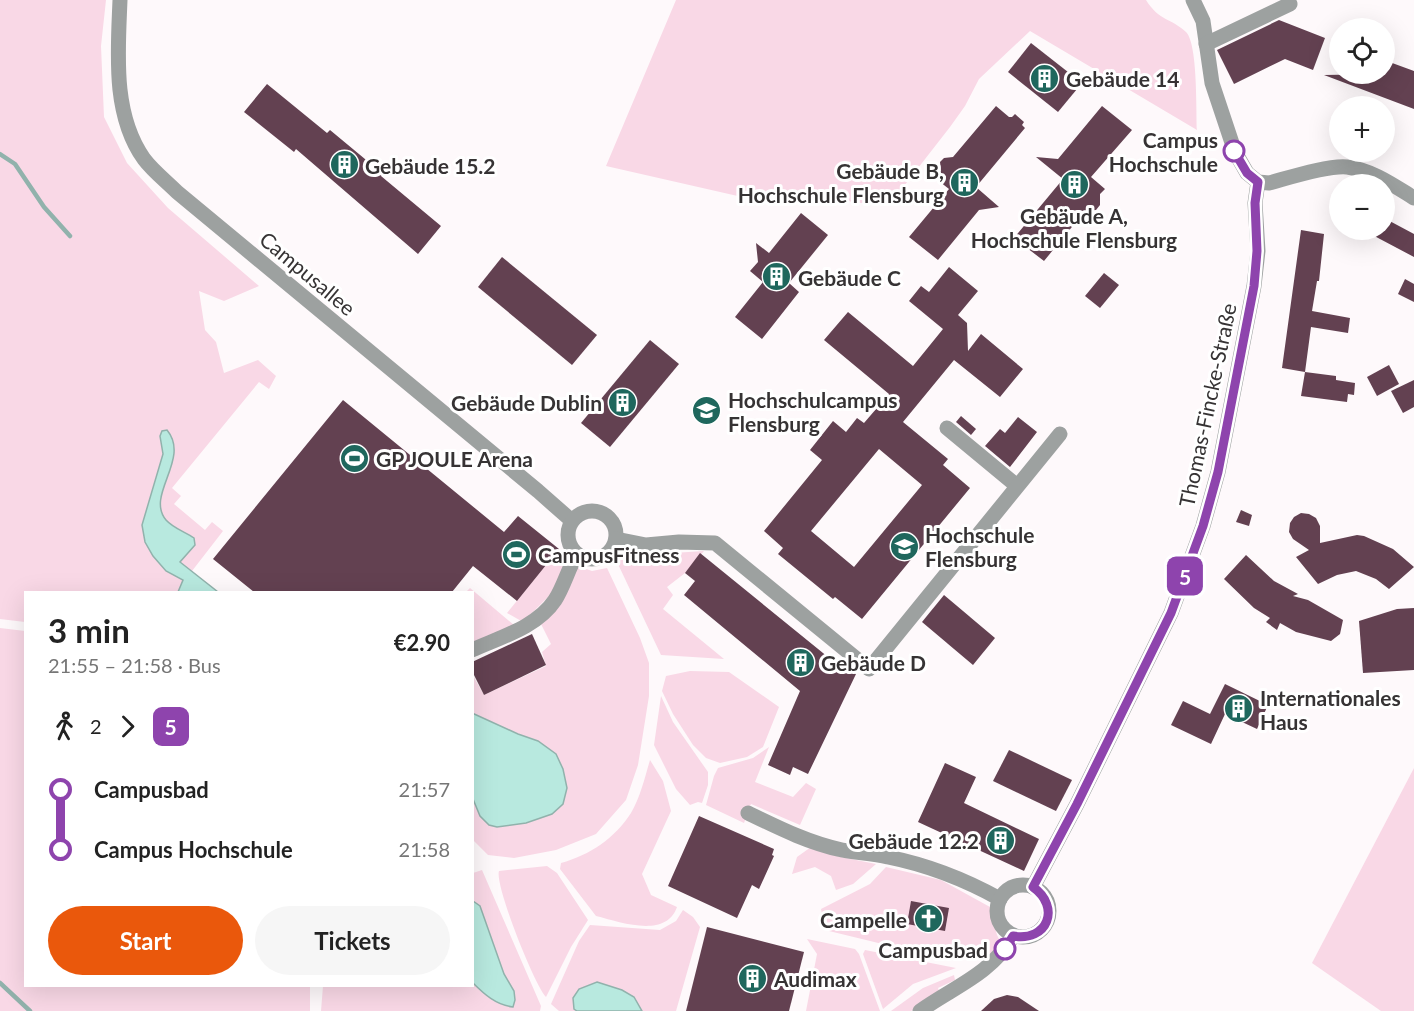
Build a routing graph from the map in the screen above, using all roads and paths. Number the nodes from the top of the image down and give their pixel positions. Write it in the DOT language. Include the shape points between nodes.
graph roads {
  1 [pos="120,0"];
  2 [pos="1193,0"];
  3 [pos="1290,4"];
  4 [pos="1206,44"];
  5 [pos="1258,182"];
  6 [pos="1414,198"];
  7 [pos="947,428"];
  8 [pos="1060,434"];
  9 [pos="1017,486"];
  10 [pos="573,521"];
  11 [pos="616,539"];
  12 [pos="577,554"];
  13 [pos="474,649"];
  14 [pos="748,813"];
  15 [pos="1033,887"];
  16 [pos="1000,899"];
  17 [pos="1013,936"];
  18 [pos="920,1011"];
  1 -- 10 [label="street, Campusallee" via="118,42 125,120 145,160 177,192"];
  2 -- 4 [label="street" via="1203,21"];
  3 -- 4 [label="street"];
  4 -- 5 [label="street" via="1212,83 1235,152 1247,173"];
  5 -- 6 [label="street" via="1345,166 1388,181"];
  5 -- 15 [label="street, Thomas-Fincke-Straße" via="1254,286 1218,472 1203,526 1171,613"];
  7 -- 9 [label="street"];
  8 -- 9 [label="street"];
  9 -- 11 [label="street" via="869,669 715,543 646,545"];
  10 -- 11 [label="street" via="585,512 602,513 613,521"];
  10 -- 12 [label="street" via="568,538"];
  11 -- 12 [label="street" via="613,548 599,558 591,560"];
  12 -- 13 [label="street" via="555,599 542,614"];
  14 -- 16 [label="street" via="802,838 842,850 887,856 939,870"];
  15 -- 16 [label="street" via="1014,887"];
  15 -- 17 [label="street" via="1047,903 1047,921 1036,934"];
  16 -- 17 [label="street" via="999,921"];
  17 -- 18 [label="street" via="982,972"];
}
